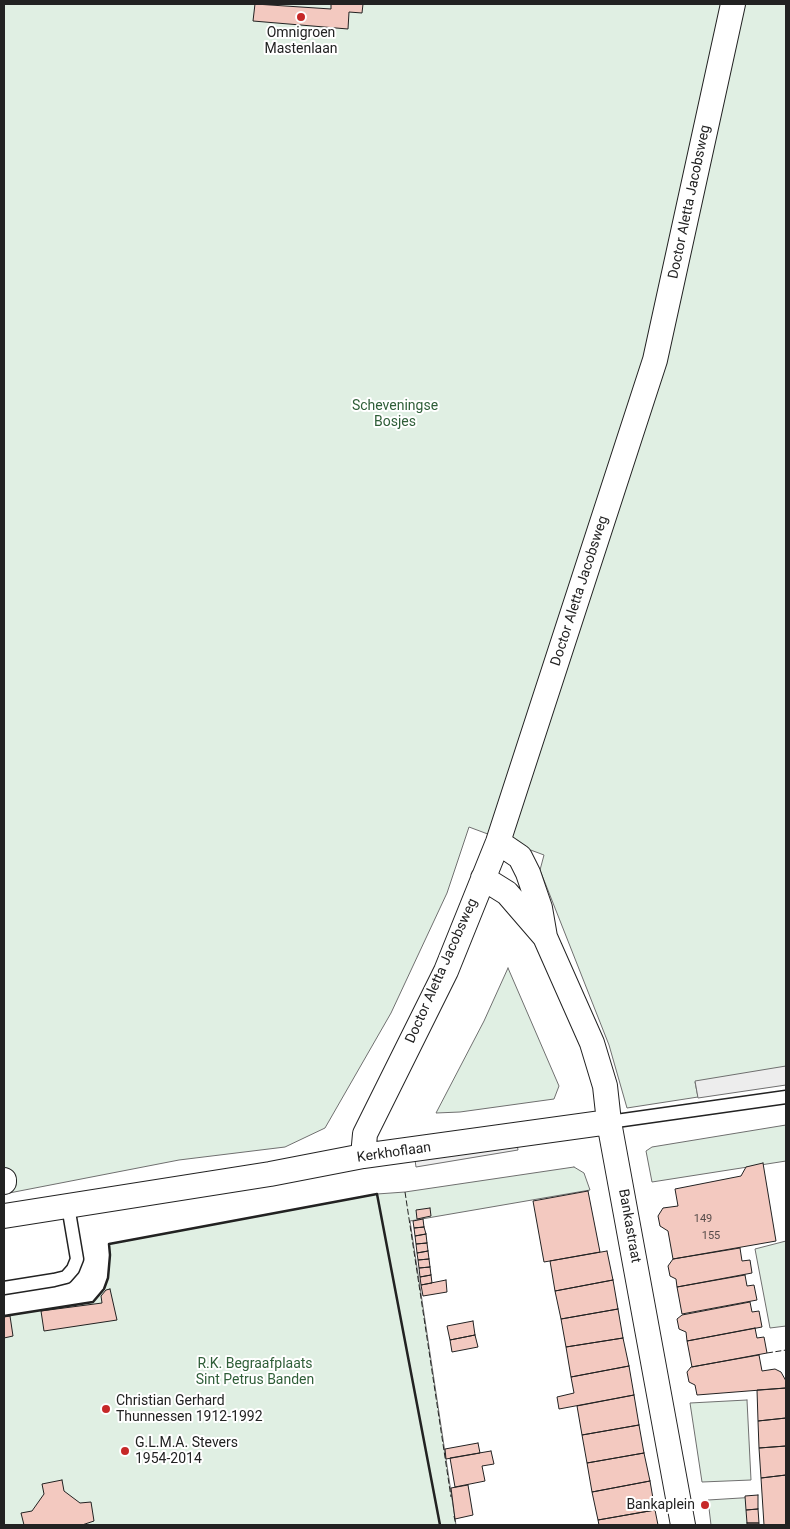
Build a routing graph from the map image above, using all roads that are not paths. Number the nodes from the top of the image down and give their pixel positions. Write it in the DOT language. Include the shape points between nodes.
graph roads {
  1 [pos="733,4"];
  2 [pos="498,842"];
  3 [pos="483,878"];
  4 [pos="545,937"];
  5 [pos="786,1097"];
  6 [pos="609,1122"];
  7 [pos="363,1156"];
  8 [pos="68,1206"];
  9 [pos="4,1216"];
  10 [pos="4,1288"];
  11 [pos="683,1525"];
  1 -- 2 [label="street, Doctor Aletta Jacobsweg" via="655,360"];
  2 -- 3 [label="street, Doctor Aletta Jacobsweg"];
  2 -- 4 [label="street, Bankastraat" via="520,857 528,873 540,908"];
  3 -- 4 [label="street, Bankastraat" via="507,893"];
  3 -- 7 [label="street, Doctor Aletta Jacobsweg" via="446,971 365,1134"];
  4 -- 6 [label="street, Bankastraat" via="592,1043 605,1086"];
  5 -- 6 [label="lane, Kerkhoflaan"];
  6 -- 7 [label="street, Kerkhoflaan"];
  6 -- 11 [label="street, Bankastraat"];
  7 -- 8 [label="street, Kerkhoflaan"];
  8 -- 9 [label="street, Kerkhoflaan"];
  8 -- 10 [label="lane" via="77,1260 66,1277"];
}
